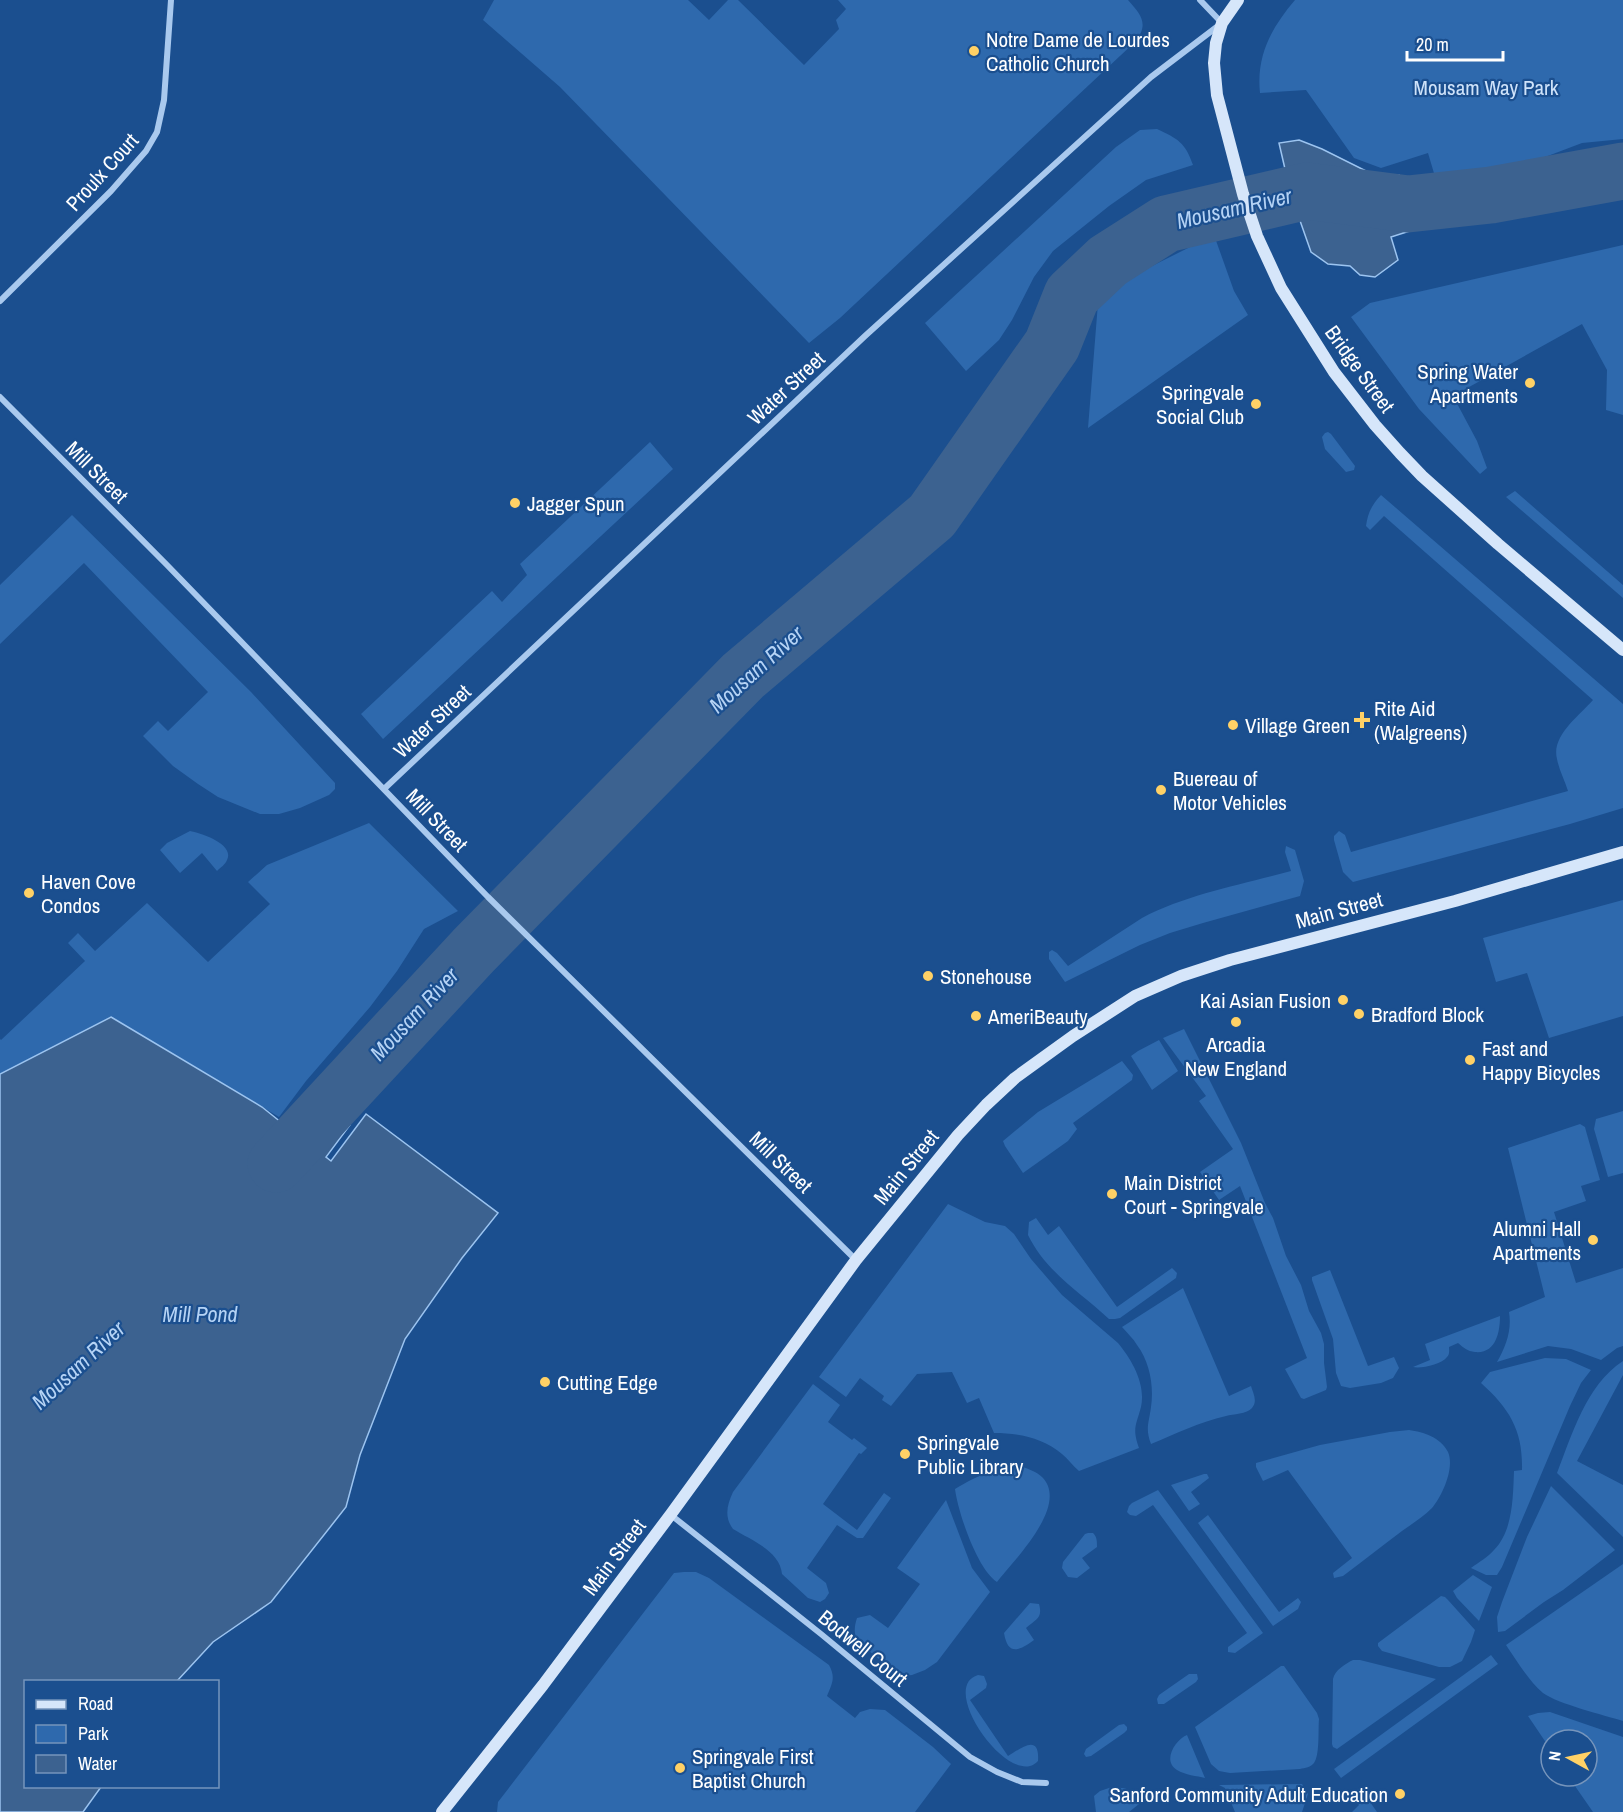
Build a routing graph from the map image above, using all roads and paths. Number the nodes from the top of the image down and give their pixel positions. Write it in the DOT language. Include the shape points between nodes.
graph roads {
  1 [pos="171,0"];
  2 [pos="1200,0"];
  3 [pos="1238,0"];
  4 [pos="1222,23"];
  5 [pos="0,301"];
  6 [pos="0,397"];
  7 [pos="1623,650"];
  8 [pos="384,789"];
  9 [pos="1623,852"];
  10 [pos="856,1260"];
  11 [pos="670,1514"];
  12 [pos="1046,1783"];
  13 [pos="443,1812"];
  1 -- 5 [label="street, Proulx Court" via="164,100 157,132 146,151 111,191"];
  2 -- 4 [label="street"];
  3 -- 4 [label="main road"];
  4 -- 7 [label="main road, Bridge Street" via="1214,63 1217,95 1243,194 1281,288 1334,372 1374,425 1422,476"];
  4 -- 8 [label="street, Water Street" via="1151,77 874,328"];
  6 -- 8 [label="street, Mill Street"];
  8 -- 10 [label="street, Mill Street"];
  9 -- 10 [label="main road, Main Street" via="1230,960 1135,996 1015,1078 986,1105"];
  10 -- 11 [label="main road, Main Street"];
  11 -- 12 [label="street, Bodwell Court" via="970,1757 1022,1782"];
  11 -- 13 [label="main road, Main Street"];
}
